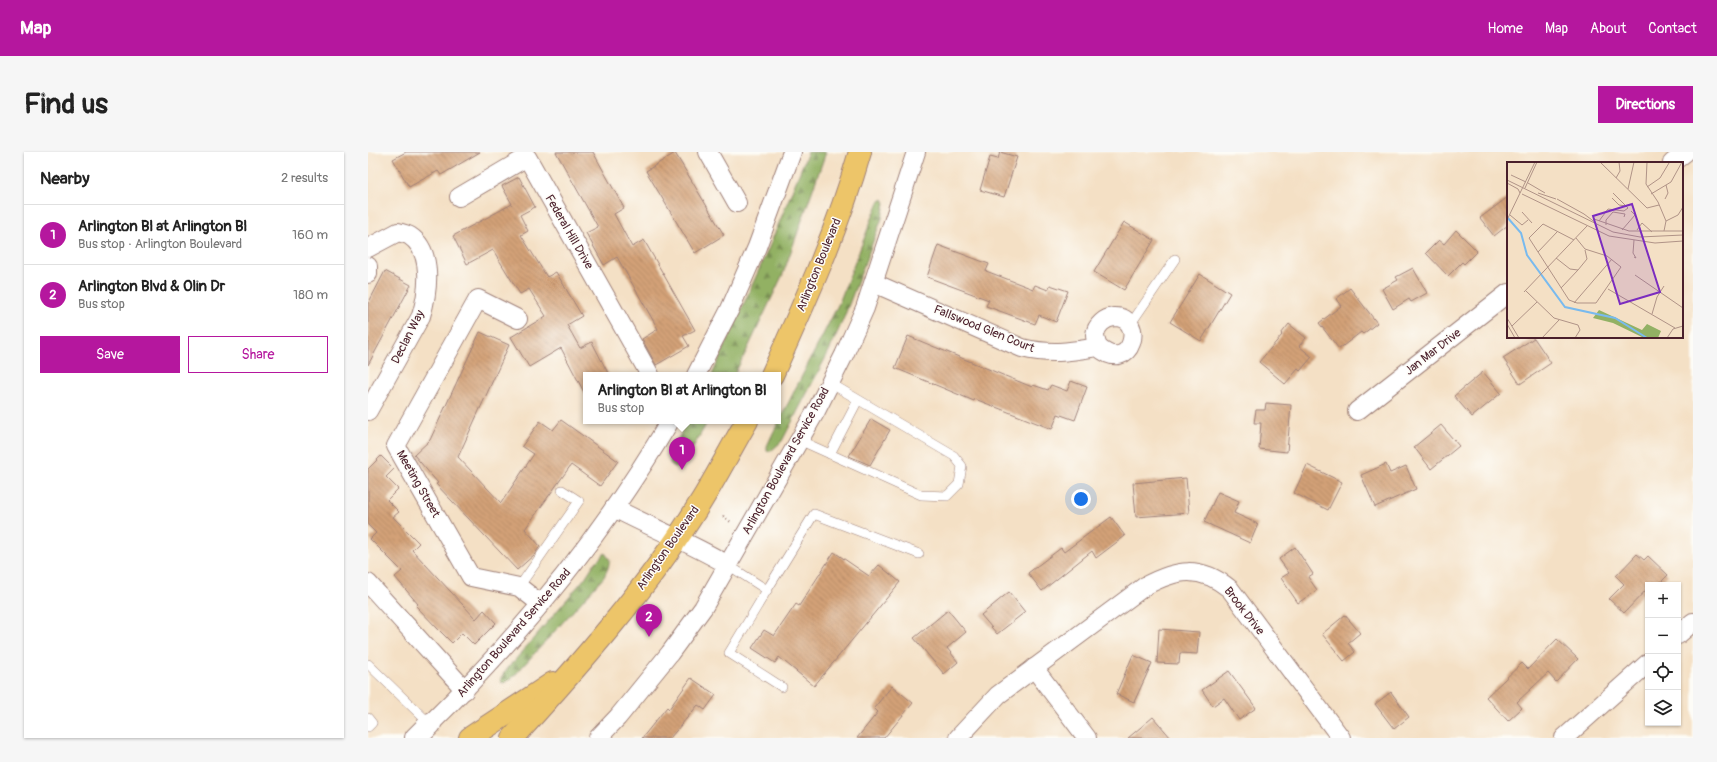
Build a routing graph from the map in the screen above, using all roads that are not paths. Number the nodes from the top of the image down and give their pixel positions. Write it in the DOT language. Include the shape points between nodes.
graph roads {
  1 [pos="708,152"];
  2 [pos="792,152"];
  3 [pos="860,152"];
  4 [pos="916,152"];
  5 [pos="1686,152"];
  6 [pos="1673,162"];
  7 [pos="459,197"];
  8 [pos="737,203"];
  9 [pos="368,248"];
  10 [pos="1175,259"];
  11 [pos="368,266"];
  12 [pos="368,274"];
  13 [pos="874,283"];
  14 [pos="1507,294"];
  15 [pos="518,319"];
  16 [pos="1130,325"];
  17 [pos="1098,347"];
  18 [pos="648,372"];
  19 [pos="698,372"];
  20 [pos="773,372"];
  21 [pos="830,383"];
  22 [pos="858,400"];
  23 [pos="368,411"];
  24 [pos="1357,411"];
  25 [pos="668,424"];
  26 [pos="745,424"];
  27 [pos="799,440"];
  28 [pos="830,454"];
  29 [pos="562,490"];
  30 [pos="614,508"];
  31 [pos="677,538"];
  32 [pos="919,554"];
  33 [pos="728,565"];
  34 [pos="368,583"];
  35 [pos="519,587"];
  36 [pos="766,590"];
  37 [pos="541,604"];
  38 [pos="1693,622"];
  39 [pos="1681,633"];
  40 [pos="368,664"];
  41 [pos="579,666"];
  42 [pos="1645,666"];
  43 [pos="1034,668"];
  44 [pos="782,687"];
  45 [pos="465,690"];
  46 [pos="368,718"];
  47 [pos="368,727"];
  48 [pos="423,731"];
  49 [pos="602,737"];
  50 [pos="470,738"];
  51 [pos="513,738"];
  52 [pos="958,738"];
  53 [pos="1087,738"];
  54 [pos="1341,738"];
  55 [pos="1564,738"];
  1 -- 8 [label="street"];
  2 -- 19 [label="street" via="757,247 730,309"];
  3 -- 20 [label="highway, Arlington Boulevard" via="851,184 814,283"];
  4 -- 13 [label="street, Arlington Boulevard Service Road"];
  5 -- 6 [label="street"];
  7 -- 18 [label="street, Federal Hill Drive" via="527,157"];
  9 -- 23 [label="street, Declan Way" via="398,232 410,236 419,246 425,259 428,283 421,316"];
  10 -- 16 [label="lane"];
  11 -- 12 [label="street"];
  13 -- 17 [label="street, Fallswood Glen Court" via="1022,348 1060,353"];
  13 -- 21 [label="street, Arlington Boulevard Service Road"];
  14 -- 24 [label="street, Jan Mar Drive"];
  15 -- 35 [label="street, Meeting Street" via="478,299 396,446 471,577"];
  16 -- 17 [label="street" via="1115,317 1106,319 1099,325 1095,335"];
  16 -- 17 [label="street" via="1133,338 1131,346 1125,352 1120,355 1108,355"];
  21 -- 22 [label="lane"];
  21 -- 27 [label="street, Arlington Boulevard Service Road"];
  22 -- 28 [label="lane"];
  22 -- 28 [label="lane" via="954,456 962,466 959,484 948,496 921,495"];
  25 -- 30 [label="street, Arlington Boulevard Service Road"];
  26 -- 31 [label="highway, Arlington Boulevard" via="700,504"];
  27 -- 28 [label="lane"];
  27 -- 33 [label="street, Arlington Boulevard Service Road"];
  29 -- 35 [label="lane" via="579,500"];
  30 -- 31 [label="street"];
  30 -- 37 [label="street, Arlington Boulevard Service Road"];
  31 -- 33 [label="street"];
  31 -- 41 [label="highway, Arlington Boulevard" via="653,573"];
  32 -- 36 [label="lane" via="814,514"];
  33 -- 36 [label="lane"];
  33 -- 49 [label="street, Arlington Boulevard Service Road" via="703,608"];
  34 -- 45 [label="street"];
  35 -- 37 [label="street, Meeting Street"];
  36 -- 44 [label="lane" via="729,653"];
  37 -- 45 [label="street, Arlington Boulevard Service Road"];
  38 -- 39 [label="street"];
  40 -- 48 [label="lane"];
  41 -- 50 [label="highway"];
  41 -- 51 [label="highway, Arlington Boulevard"];
  42 -- 55 [label="street"];
  43 -- 52 [label="street, Brook Drive" via="998,695"];
  43 -- 53 [label="street"];
  43 -- 54 [label="street, Brook Drive" via="1145,586 1163,576 1190,571 1204,574 1230,589"];
  45 -- 48 [label="street, Arlington Boulevard Service Road"];
  46 -- 47 [label="lane" via="372,723"];
}
